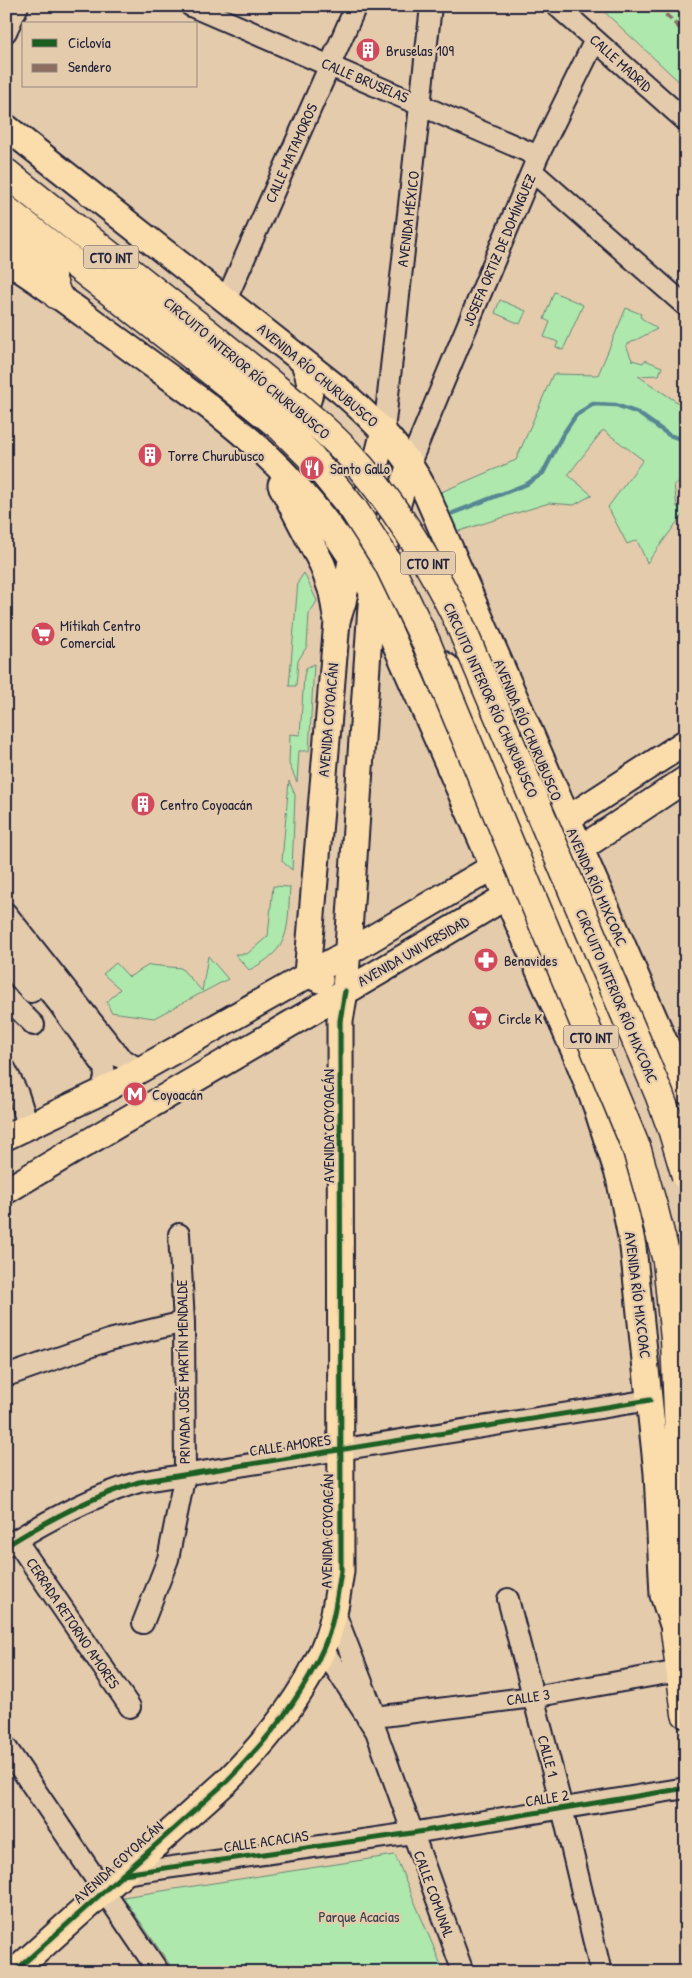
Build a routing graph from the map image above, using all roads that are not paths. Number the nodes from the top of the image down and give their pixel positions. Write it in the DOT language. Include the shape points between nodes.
graph roads {
  1 [pos="18,6"];
  2 [pos="191,6"];
  3 [pos="356,6"];
  4 [pos="431,6"];
  5 [pos="557,6"];
  6 [pos="6,32"];
  7 [pos="595,40"];
  8 [pos="330,65"];
  9 [pos="422,104"];
  10 [pos="686,121"];
  11 [pos="6,127"];
  12 [pos="535,164"];
  13 [pos="6,173"];
  14 [pos="6,210"];
  15 [pos="6,237"];
  16 [pos="6,260"];
  17 [pos="57,295"];
  18 [pos="226,300"];
  19 [pos="686,306"];
  20 [pos="207,351"];
  21 [pos="303,360"];
  22 [pos="384,431"];
  23 [pos="261,450"];
  24 [pos="410,463"];
  25 [pos="352,556"];
  26 [pos="372,592"];
  27 [pos="337,621"];
  28 [pos="401,655"];
  29 [pos="686,742"];
  30 [pos="686,779"];
  31 [pos="567,820"];
  32 [pos="546,856"];
  33 [pos="493,867"];
  34 [pos="506,896"];
  35 [pos="6,913"];
  36 [pos="6,940"];
  37 [pos="346,953"];
  38 [pos="6,962"];
  39 [pos="307,974"];
  40 [pos="344,991"];
  41 [pos="6,997"];
  42 [pos="59,1003"];
  43 [pos="606,1018"];
  44 [pos="34,1025"];
  45 [pos="659,1028"];
  46 [pos="576,1055"];
  47 [pos="6,1070"];
  48 [pos="140,1070"];
  49 [pos="686,1091"];
  50 [pos="101,1092"];
  51 [pos="29,1128"];
  52 [pos="6,1137"];
  53 [pos="6,1147"];
  54 [pos="686,1176"];
  55 [pos="6,1191"];
  56 [pos="178,1234"];
  57 [pos="184,1322"];
  58 [pos="6,1376"];
  59 [pos="650,1400"];
  60 [pos="341,1450"];
  61 [pos="185,1474"];
  62 [pos="11,1543"];
  63 [pos="508,1599"];
  64 [pos="335,1613"];
  65 [pos="143,1623"];
  66 [pos="675,1631"];
  67 [pos="323,1649"];
  68 [pos="680,1671"];
  69 [pos="533,1697"];
  70 [pos="130,1706"];
  71 [pos="686,1714"];
  72 [pos="373,1722"];
  73 [pos="6,1747"];
  74 [pos="686,1788"];
  75 [pos="562,1808"];
  76 [pos="412,1833"];
  77 [pos="123,1874"];
  78 [pos="104,1891"];
  79 [pos="14,1972"];
  80 [pos="159,1972"];
  81 [pos="463,1972"];
  82 [pos="601,1972"];
  1 -- 6 [label="street"];
  2 -- 8 [label="street, CALLE BRUSELAS"];
  3 -- 8 [label="street, CALLE MATAMOROS"];
  4 -- 9 [label="street, AVENIDA MÉXICO"];
  5 -- 7 [label="street, CALLE MADRID"];
  7 -- 10 [label="street, CALLE MADRID"];
  7 -- 12 [label="street, JOSEFA ORTIZ DE DOMÍNGUEZ"];
  8 -- 9 [label="street, CALLE BRUSELAS"];
  8 -- 18 [label="street, CALLE MATAMOROS"];
  9 -- 12 [label="street, CALLE BRUSELAS"];
  9 -- 22 [label="street, AVENIDA MÉXICO"];
  11 -- 18 [label="main road, AVENIDA RÍO CHURUBUSCO / CTO INT"];
  12 -- 19 [label="street, CALLE BRUSELAS" via="561,196"];
  12 -- 24 [label="street, JOSEFA ORTIZ DE DOMÍNGUEZ"];
  13 -- 20 [label="highway, CIRCUITO INTERIOR RÍO CHURUBUSCO / CTO INT"];
  14 -- 20 [label="highway, CIRCUITO INTERIOR RÍO CHURUBUSCO / CTO INT"];
  15 -- 17 [label="highway" via="46,269"];
  16 -- 17 [label="main road, CTO INT"];
  17 -- 23 [label="main road, CTO INT" via="197,398"];
  18 -- 21 [label="main road, AVENIDA RÍO CHURUBUSCO / CTO INT"];
  20 -- 32 [label="highway, CIRCUITO INTERIOR RÍO CHURUBUSCO / CTO INT, bridge" via="310,456 372,536 426,642"];
  20 -- 32 [label="highway, CIRCUITO INTERIOR RÍO CHURUBUSCO / CTO INT, bridge" via="307,414 374,483 408,530 458,620"];
  21 -- 22 [label="main road, AVENIDA RÍO CHURUBUSCO / CTO INT"];
  21 -- 23 [label="main road" via="310,388 308,404 277,440"];
  22 -- 24 [label="main road, AVENIDA RÍO CHURUBUSCO / CTO INT"];
  22 -- 25 [label="main road, AVENIDA COYOACÁN"];
  23 -- 25 [label="main road, CTO INT"];
  23 -- 27 [label="main road" via="322,564 332,592"];
  24 -- 26 [label="main road, AVENIDA COYOACÁN"];
  24 -- 31 [label="main road, AVENIDA RÍO CHURUBUSCO / CTO INT" via="426,493"];
  25 -- 26 [label="main road, CTO INT"];
  25 -- 27 [label="main road, AVENIDA COYOACÁN"];
  26 -- 28 [label="main road, CTO INT"];
  26 -- 37 [label="main road, AVENIDA COYOACÁN"];
  27 -- 39 [label="main road, AVENIDA COYOACÁN"];
  28 -- 32 [label="main road" via="417,652 429,656 446,666 460,682"];
  28 -- 33 [label="main road, CTO INT"];
  29 -- 31 [label="main road, AVENIDA UNIVERSIDAD"];
  30 -- 32 [label="main road, AVENIDA UNIVERSIDAD"];
  31 -- 32 [label="main road, AVENIDA UNIVERSIDAD"];
  31 -- 32 [label="main road, AVENIDA RÍO MIXCOAC / CTO INT"];
  32 -- 33 [label="main road, AVENIDA UNIVERSIDAD"];
  32 -- 34 [label="main road, AVENIDA UNIVERSIDAD"];
  32 -- 43 [label="main road"];
  32 -- 45 [label="main road, AVENIDA RÍO MIXCOAC / CTO INT"];
  32 -- 54 [label="highway, CIRCUITO INTERIOR RÍO MIXCOAC / CTO INT, bridge" via="659,1094"];
  32 -- 66 [label="highway, CTO INT, bridge" via="637,1150 666,1261 675,1339 683,1532 682,1593"];
  33 -- 34 [label="main road, CTO INT"];
  33 -- 37 [label="main road, AVENIDA UNIVERSIDAD"];
  34 -- 40 [label="main road, AVENIDA UNIVERSIDAD"];
  34 -- 46 [label="main road, AVENIDA RÍO MIXCOAC / CTO INT"];
  35 -- 42 [label="street"];
  36 -- 42 [label="street"];
  37 -- 39 [label="main road, AVENIDA UNIVERSIDAD"];
  37 -- 40 [label="main road, AVENIDA COYOACÁN"];
  38 -- 42 [label="street"];
  39 -- 40 [label="main road"];
  39 -- 48 [label="main road, AVENIDA UNIVERSIDAD"];
  40 -- 55 [label="main road, AVENIDA UNIVERSIDAD"];
  40 -- 60 [label="main road, AVENIDA COYOACÁN" via="340,1021"];
  41 -- 44 [label="street"];
  42 -- 48 [label="street" via="122,1060"];
  42 -- 50 [label="street" via="104,1066"];
  43 -- 45 [label="main road" via="630,1015 643,1018"];
  43 -- 46 [label="main road" via="585,1035"];
  45 -- 49 [label="main road, AVENIDA RÍO MIXCOAC / CTO INT"];
  46 -- 59 [label="main road, AVENIDA RÍO MIXCOAC / CTO INT" via="619,1177 633,1247"];
  47 -- 51 [label="street"];
  48 -- 50 [label="main road, AVENIDA UNIVERSIDAD"];
  50 -- 51 [label="main road, AVENIDA UNIVERSIDAD"];
  51 -- 52 [label="main road, AVENIDA UNIVERSIDAD"];
  51 -- 53 [label="main road"];
  56 -- 57 [label="street, PRIVADA JOSÉ MARTÍN MENDALDE"];
  57 -- 58 [label="street" via="109,1340"];
  57 -- 61 [label="street, PRIVADA JOSÉ MARTÍN MENDALDE"];
  59 -- 60 [label="street, CALLE AMORES"];
  59 -- 66 [label="main road, AVENIDA RÍO MIXCOAC / CTO INT" via="660,1506 662,1595"];
  60 -- 61 [label="street, CALLE AMORES"];
  60 -- 64 [label="main road, AVENIDA COYOACÁN" via="341,1571"];
  61 -- 62 [label="street, CALLE AMORES" via="118,1488"];
  61 -- 65 [label="street, PRIVADA JOSÉ MARTÍN MENDALDE" via="168,1559"];
  62 -- 70 [label="street, CERRADA RETORNO AMORES"];
  63 -- 69 [label="street, CALLE 1"];
  64 -- 67 [label="main road, AVENIDA COYOACÁN"];
  64 -- 72 [label="street"];
  66 -- 68 [label="highway, AVENIDA RÍO MIXCOAC / CTO INT"];
  67 -- 72 [label="street, CALLE COMUNAL"];
  67 -- 77 [label="main road, AVENIDA COYOACÁN" via="279,1724 257,1751"];
  68 -- 69 [label="street, CALLE 3"];
  68 -- 71 [label="highway, AVENIDA RÍO MIXCOAC / CTO INT"];
  69 -- 72 [label="street, CALLE 3"];
  69 -- 75 [label="street, CALLE 1"];
  72 -- 76 [label="street, CALLE COMUNAL"];
  73 -- 78 [label="street"];
  74 -- 75 [label="street, CALLE 2"];
  75 -- 76 [label="street, CALLE 2"];
  75 -- 82 [label="street, CALLE 1"];
  76 -- 77 [label="street, CALLE ACACIAS"];
  76 -- 81 [label="street, CALLE COMUNAL"];
  77 -- 78 [label="main road, AVENIDA COYOACÁN"];
  78 -- 79 [label="main road, AVENIDA COYOACÁN"];
  78 -- 80 [label="street"];
}
